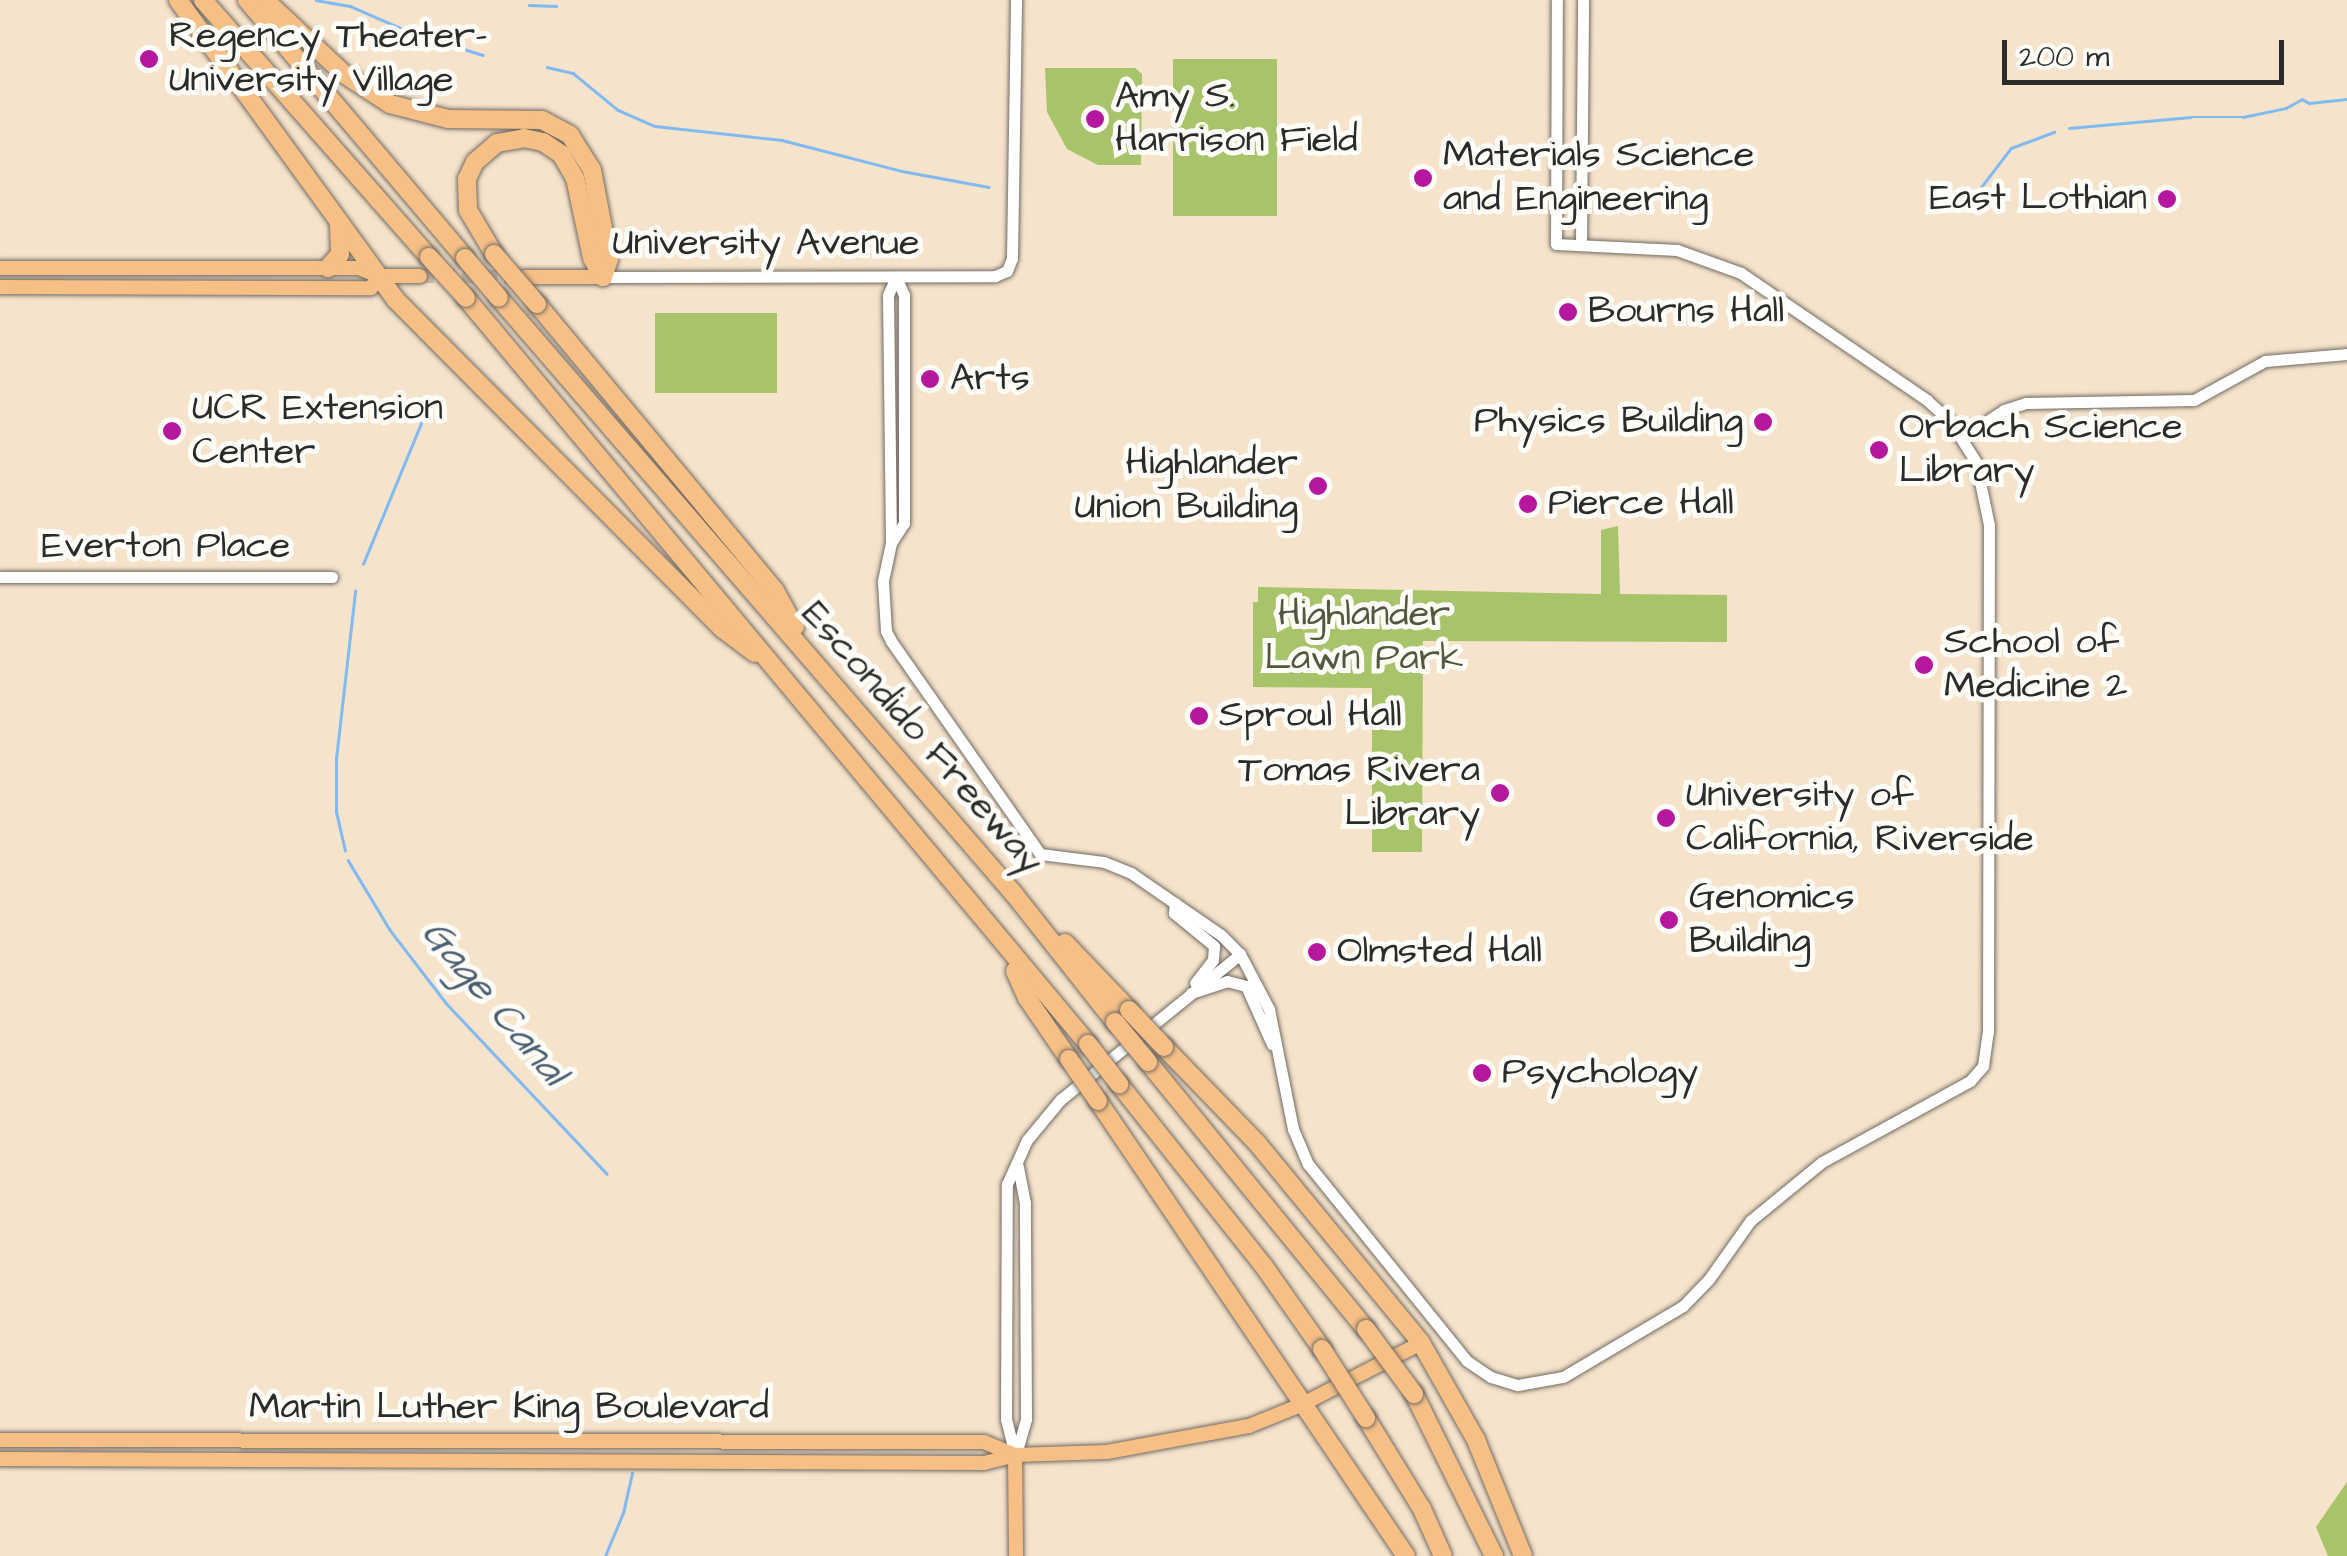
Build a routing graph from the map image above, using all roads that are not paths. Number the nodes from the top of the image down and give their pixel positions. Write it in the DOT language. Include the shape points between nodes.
graph roads {
  1 [pos="178,0"];
  2 [pos="202,0"];
  3 [pos="248,0"];
  4 [pos="265,0"];
  5 [pos="1016,0"];
  6 [pos="1557,0"];
  7 [pos="1583,0"];
  8 [pos="338,222"];
  9 [pos="1582,244"];
  10 [pos="0,268"];
  11 [pos="328,268"];
  12 [pos="379,276"];
  13 [pos="420,276"];
  14 [pos="524,277"];
  15 [pos="603,277"];
  16 [pos="896,277"];
  17 [pos="0,287"];
  18 [pos="2347,354"];
  19 [pos="1962,437"];
  20 [pos="0,576"];
  21 [pos="332,576"];
  22 [pos="812,658"];
  23 [pos="787,678"];
  24 [pos="1175,902"];
  25 [pos="1007,952"];
  26 [pos="1240,954"];
  27 [pos="1187,994"];
  28 [pos="1122,1016"];
  29 [pos="1279,1060"];
  30 [pos="1018,1166"];
  31 [pos="1420,1342"];
  32 [pos="1301,1405"];
  33 [pos="0,1440"];
  34 [pos="1016,1455"];
  35 [pos="0,1459"];
  36 [pos="1016,1556"];
  37 [pos="1406,1556"];
  38 [pos="1443,1556"];
  39 [pos="1494,1556"];
  40 [pos="1523,1556"];
  1 -- 8 [label="highway"];
  2 -- 23 [label="highway, Escondido Freeway, bridge" via="466,298"];
  3 -- 22 [label="highway, Escondido Freeway, bridge"];
  4 -- 15 [label="highway" via="344,74 390,104 448,119 530,118 570,135 592,170 610,259"];
  5 -- 16 [label="street, University Avenue" via="1007,271"];
  6 -- 9 [label="street" via="1556,244"];
  7 -- 9 [label="street"];
  8 -- 11 [label="highway" via="340,254"];
  8 -- 12 [label="highway"];
  9 -- 19 [label="street" via="1677,250 1741,273 1927,400"];
  10 -- 11 [label="main road"];
  11 -- 12 [label="main road"];
  12 -- 13 [label="main road"];
  12 -- 17 [label="main road" via="371,288"];
  12 -- 23 [label="highway" via="425,332 723,628"];
  14 -- 15 [label="main road, University Avenue"];
  15 -- 16 [label="street, University Avenue"];
  15 -- 22 [label="highway, bridge" via="592,258 575,178 561,154 524,138 497,143 476,162 467,179 468,210 494,254 775,591"];
  16 -- 24 [label="street" via="888,295 886,631 1029,843 1048,858 1112,864"];
  18 -- 19 [label="street" via="2265,361 2206,396 2178,402 2025,404"];
  19 -- 29 [label="street" via="1982,478 1990,526 1988,1020 1983,1066 1970,1082 1853,1142 1792,1184 1750,1221 1709,1279 1669,1316 1564,1377 1518,1385 1468,1361 1308,1164 1293,1129"];
  20 -- 21 [label="street, Everton Place"];
  22 -- 28 [label="highway, Escondido Freeway"];
  23 -- 25 [label="highway, Escondido Freeway"];
  24 -- 26 [label="street"];
  24 -- 27 [label="street" via="1174,913 1215,950"];
  25 -- 32 [label="highway, bridge" via="1027,998"];
  25 -- 38 [label="highway, Escondido Freeway, bridge" via="1263,1265 1366,1418"];
  26 -- 27 [label="street"];
  26 -- 29 [label="street" via="1264,993"];
  27 -- 29 [label="street" via="1227,982 1246,986"];
  27 -- 30 [label="street" via="1054,1105 1034,1128"];
  28 -- 31 [label="highway, bridge" via="1164,1048 1258,1144"];
  28 -- 39 [label="highway, Escondido Freeway, bridge" via="1148,1062 1414,1394"];
  30 -- 34 [label="street" via="1025,1203 1026,1419"];
  30 -- 34 [label="street" via="1007,1184 1005,1281 1006,1419"];
  31 -- 32 [label="main road, Martin Luther King Boulevard"];
  31 -- 40 [label="highway" via="1476,1440"];
  32 -- 34 [label="main road, Martin Luther King Boulevard" via="1198,1439"];
  32 -- 37 [label="highway"];
  33 -- 34 [label="main road, Martin Luther King Boulevard" via="984,1442"];
  34 -- 35 [label="main road, Martin Luther King Boulevard" via="979,1463"];
  34 -- 36 [label="main road"];
}
